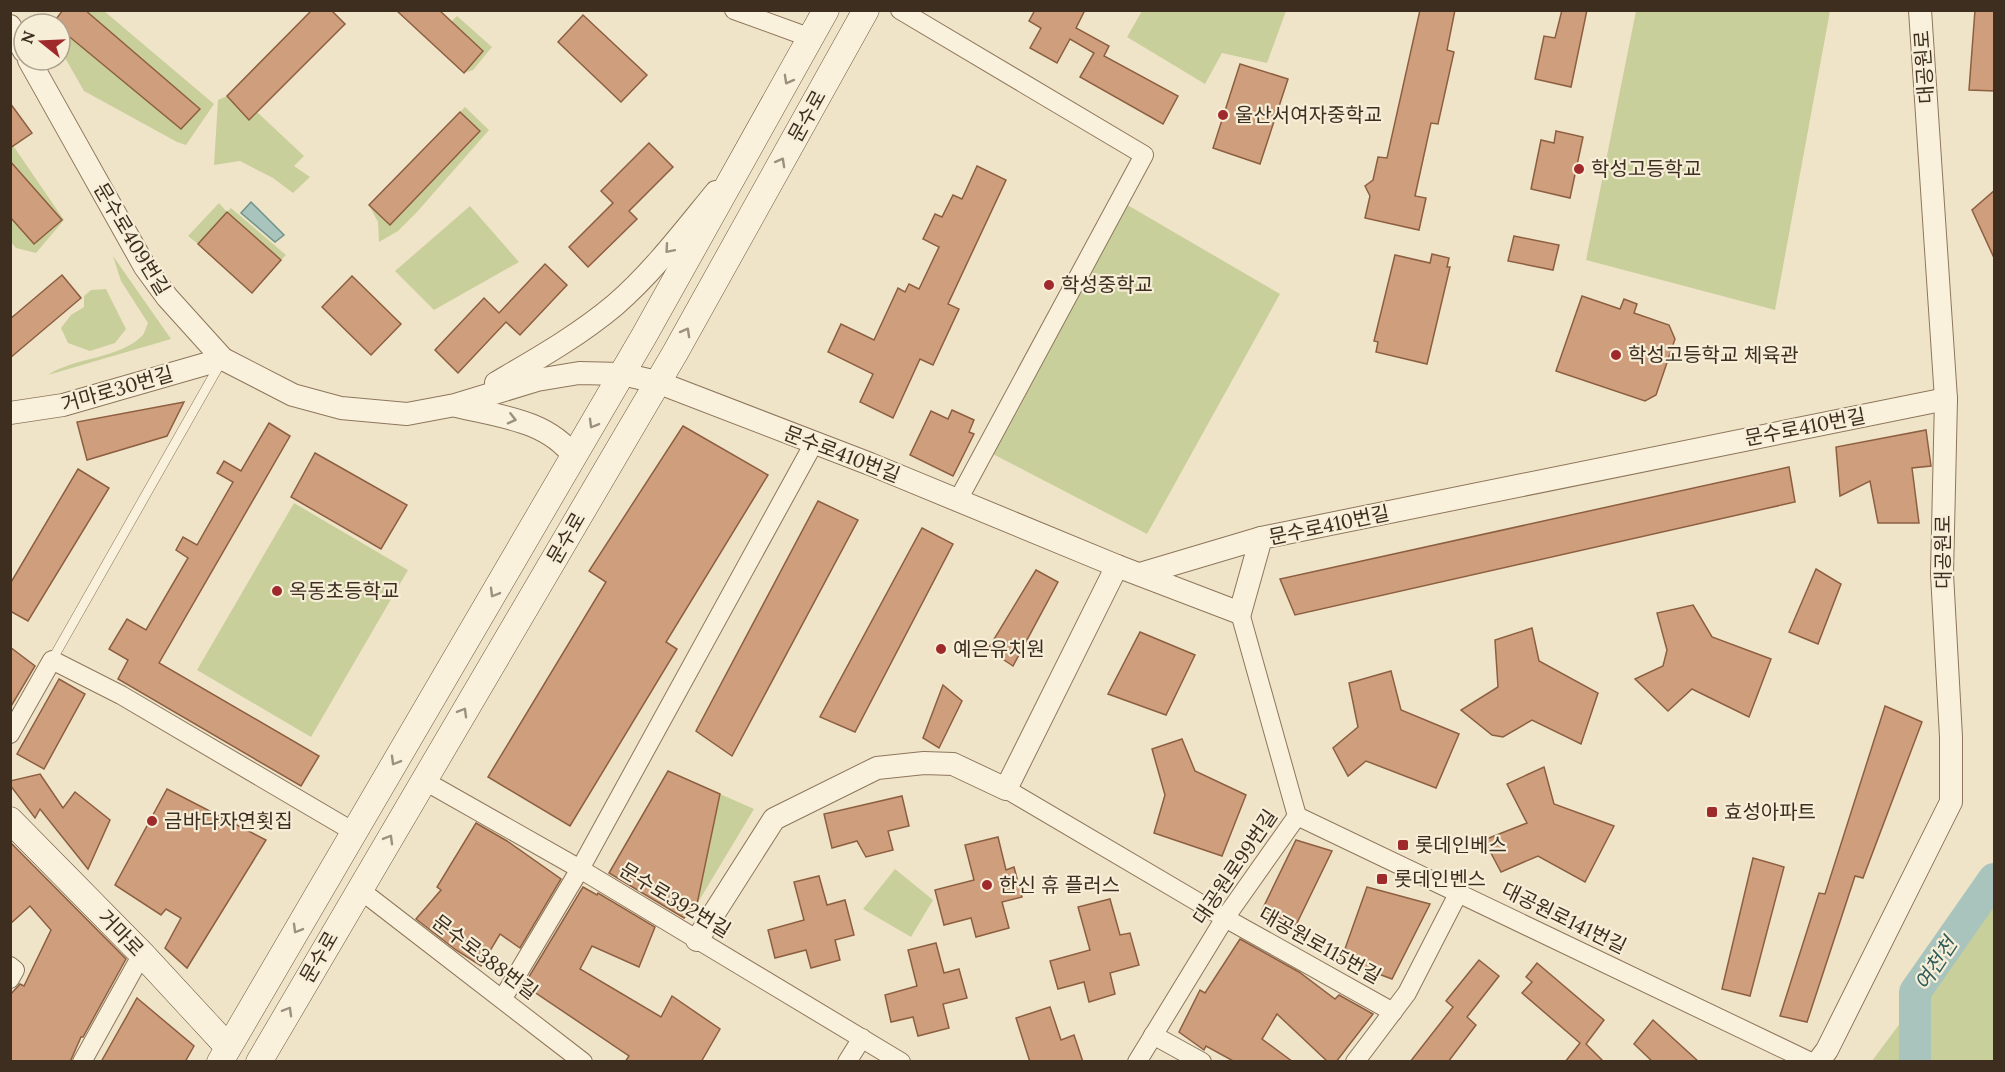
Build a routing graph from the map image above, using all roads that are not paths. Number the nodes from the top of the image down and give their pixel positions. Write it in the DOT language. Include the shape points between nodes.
graph roads {
  1 [pos="734,10"];
  2 [pos="826,10"];
  3 [pos="866,10"];
  4 [pos="900,10"];
  5 [pos="1920,10"];
  6 [pos="811,38"];
  7 [pos="36,72"];
  8 [pos="746,155"];
  9 [pos="223,359"];
  10 [pos="622,374"];
  11 [pos="657,382"];
  12 [pos="1946,399"];
  13 [pos="455,405"];
  14 [pos="10,413"];
  15 [pos="814,443"];
  16 [pos="574,457"];
  17 [pos="958,500"];
  18 [pos="1261,538"];
  19 [pos="1118,566"];
  20 [pos="1140,574"];
  21 [pos="1240,613"];
  22 [pos="52,660"];
  23 [pos="10,734"];
  24 [pos="423,780"];
  25 [pos="1006,789"];
  26 [pos="1297,816"];
  27 [pos="10,820"];
  28 [pos="354,832"];
  29 [pos="580,869"];
  30 [pos="359,889"];
  31 [pos="1459,892"];
  32 [pos="1226,918"];
  33 [pos="697,940"];
  34 [pos="142,954"];
  35 [pos="10,966"];
  36 [pos="10,979"];
  37 [pos="503,998"];
  38 [pos="1393,1012"];
  39 [pos="1153,1035"];
  40 [pos="862,1038"];
  41 [pos="227,1057"];
  42 [pos="82,1062"];
  43 [pos="259,1062"];
  44 [pos="583,1062"];
  45 [pos="847,1062"];
  46 [pos="901,1062"];
  47 [pos="1137,1062"];
  48 [pos="1202,1062"];
  49 [pos="1355,1062"];
  50 [pos="1811,1062"];
  51 [pos="1818,1062"];
  1 -- 6 [label="street"];
  2 -- 6 [label="main road, 문수로"];
  11 -- 3 [label="main road, 문수로, one-way"];
  4 -- 17 [label="street" via="1144,155"];
  5 -- 12 [label="street, 대공원로"];
  6 -- 8 [label="main road, 문수로, one-way"];
  7 -- 9 [label="street, 문수로409번길" via="145,267"];
  8 -- 10 [label="main road, 문수로"];
  8 -- 13 [label="street, one-way" via="646,275 615,304 553,350"];
  9 -- 13 [label="street, 문수로409번길" via="293,395 341,408 407,414"];
  9 -- 14 [label="street, 거마로30번길" via="63,405"];
  9 -- 22 [label="lane"];
  10 -- 11 [label="street, 문수로410번길"];
  10 -- 13 [label="street, 문수로409번길" via="579,373 537,380"];
  10 -- 16 [label="main road, 문수로, one-way"];
  11 -- 15 [label="street, 문수로410번길"];
  24 -- 11 [label="main road, 문수로, one-way"];
  12 -- 18 [label="street, 문수로410번길"];
  12 -- 51 [label="street, 대공원로" via="1941,574 1951,802"];
  13 -- 16 [label="street, one-way" via="529,424 561,441"];
  15 -- 17 [label="street, 문수로410번길"];
  15 -- 29 [label="street"];
  16 -- 28 [label="main road, 문수로, one-way"];
  17 -- 19 [label="street, 문수로410번길"];
  18 -- 20 [label="street"];
  18 -- 21 [label="street, 문수로410번길"];
  19 -- 20 [label="street, 문수로410번길"];
  19 -- 25 [label="street"];
  20 -- 21 [label="street, 문수로410번길"];
  21 -- 26 [label="street, 대공원로99번길"];
  22 -- 23 [label="street"];
  22 -- 28 [label="street" via="122,695"];
  24 -- 29 [label="street, 문수로392번길"];
  30 -- 24 [label="main road, 문수로, one-way"];
  25 -- 32 [label="street, 대공원로115번길"];
  25 -- 33 [label="street" via="953,764 877,768 774,819"];
  26 -- 31 [label="street, 대공원로141번길"];
  26 -- 32 [label="street, 대공원로99번길"];
  27 -- 34 [label="main road, 거마로"];
  28 -- 41 [label="main road, 문수로, one-way"];
  29 -- 33 [label="street, 문수로392번길"];
  29 -- 37 [label="street"];
  30 -- 37 [label="street, 문수로388번길"];
  43 -- 30 [label="main road, 문수로, one-way"];
  31 -- 38 [label="street" via="1407,993"];
  31 -- 50 [label="street, 대공원로141번길"];
  32 -- 38 [label="street, 대공원로115번길"];
  32 -- 39 [label="street, 대공원로99번길"];
  33 -- 40 [label="street, 문수로392번길"];
  34 -- 41 [label="main road, 거마로"];
  34 -- 42 [label="street"];
  35 -- 36 [label="street" via="15,970"];
  37 -- 44 [label="street, 문수로388번길"];
  38 -- 49 [label="street"];
  39 -- 47 [label="street, 대공원로99번길"];
  39 -- 48 [label="street"];
  40 -- 45 [label="street"];
  40 -- 46 [label="street, 문수로392번길"];
}
